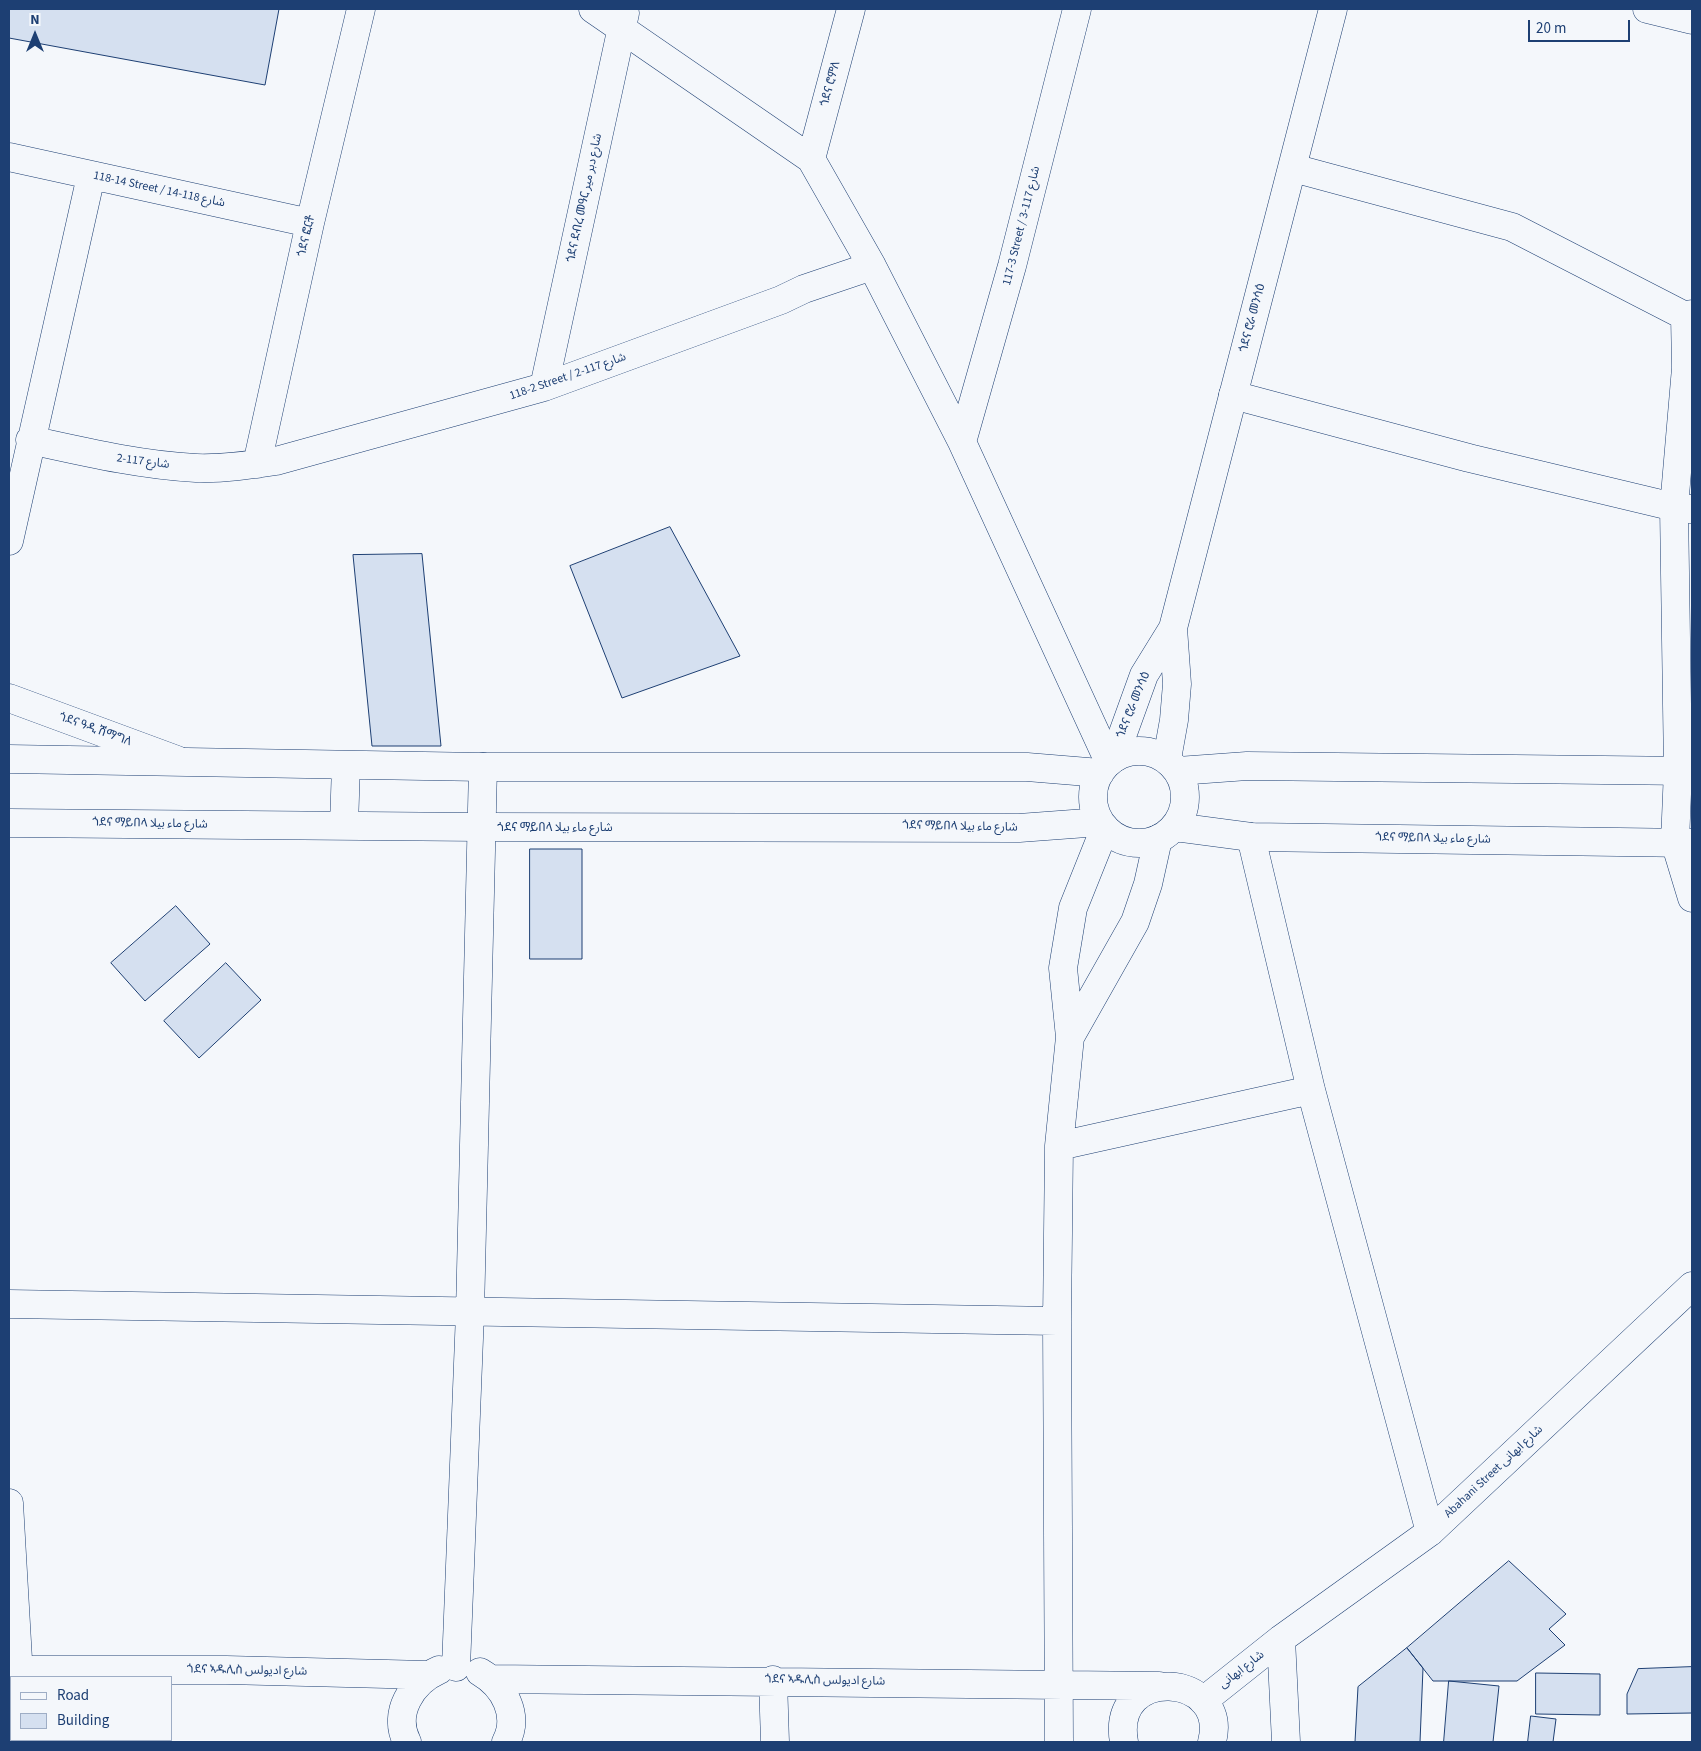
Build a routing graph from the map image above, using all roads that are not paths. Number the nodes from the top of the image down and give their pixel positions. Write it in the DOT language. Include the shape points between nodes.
graph roads {
  1 [pos="361,9"];
  2 [pos="593,9"];
  3 [pos="851,9"];
  4 [pos="1077,9"];
  5 [pos="1333,9"];
  6 [pos="1646,9"];
  7 [pos="624,18"];
  8 [pos="1692,20"];
  9 [pos="9,157"];
  10 [pos="811,159"];
  11 [pos="1293,168"];
  12 [pos="91,176"];
  13 [pos="310,223"];
  14 [pos="872,266"];
  15 [pos="1688,315"];
  16 [pos="544,387"];
  17 [pos="1233,395"];
  18 [pos="30,440"];
  19 [pos="962,442"];
  20 [pos="257,464"];
  21 [pos="1683,508"];
  22 [pos="9,541"];
  23 [pos="1173,628"];
  24 [pos="9,698"];
  25 [pos="9,759"];
  26 [pos="180,762"];
  27 [pos="1108,764"];
  28 [pos="346,765"];
  29 [pos="1172,765"];
  30 [pos="483,767"];
  31 [pos="1685,771"];
  32 [pos="9,823"];
  33 [pos="1102,825"];
  34 [pos="344,826"];
  35 [pos="480,827"];
  36 [pos="1166,833"];
  37 [pos="1251,836"];
  38 [pos="1684,842"];
  39 [pos="1692,898"];
  40 [pos="1070,1037"];
  41 [pos="1311,1090"];
  42 [pos="1059,1146"];
  43 [pos="1692,1286"];
  44 [pos="9,1304"];
  45 [pos="470,1313"];
  46 [pos="1057,1321"];
  47 [pos="9,1503"];
  48 [pos="1430,1532"];
  49 [pos="1281,1640"];
  50 [pos="456,1667"];
  51 [pos="15,1674"];
  52 [pos="427,1675"];
  53 [pos="492,1679"];
  54 [pos="773,1680"];
  55 [pos="1059,1684"];
  56 [pos="1159,1686"];
  57 [pos="1203,1701"];
  58 [pos="407,1742"];
  59 [pos="506,1742"];
  60 [pos="776,1742"];
  61 [pos="1059,1742"];
  62 [pos="1124,1742"];
  63 [pos="1212,1742"];
  64 [pos="1286,1742"];
  1 -- 13 [label="main road, ጎደና ፎርቶ"];
  2 -- 7 [label="main road"];
  3 -- 10 [label="main road, ጎደና ሮምለ"];
  4 -- 19 [label="main road, 117-3 Street / شارع 117-3" via="1012,266"];
  5 -- 11 [label="main road, ጎደና ሮራ መንሳዕ"];
  6 -- 8 [label="main road"];
  7 -- 10 [label="main road"];
  7 -- 16 [label="main road, ጎደና ደብረ መዓር شارع دبر مير"];
  9 -- 12 [label="main road, 118-14 Street / شارع 118-14"];
  10 -- 14 [label="main road"];
  11 -- 15 [label="main road" via="1512,227"];
  11 -- 17 [label="main road, ጎደና ሮራ መንሳዕ"];
  12 -- 13 [label="main road, 118-14 Street / شارع 118-14"];
  12 -- 18 [label="main road"];
  13 -- 20 [label="main road, ጎደና ፎርቶ"];
  14 -- 16 [label="main road, 118-2 Street / شارع 117-2" via="804,288 772,303"];
  14 -- 19 [label="main road"];
  15 -- 21 [label="main road"];
  16 -- 20 [label="main road, 118-2 Street / شارع 117-2" via="299,456"];
  17 -- 21 [label="main road" via="1469,458"];
  17 -- 23 [label="main road, ጎደና ሮራ መንሳዕ"];
  18 -- 20 [label="main road, شارع 117-2" via="119,460 187,467"];
  18 -- 22 [label="main road"];
  19 -- 27 [label="main road"];
  21 -- 31 [label="main road"];
  23 -- 27 [label="main road, ጎደና ሮራ መንሳዕ" via="1144,675"];
  23 -- 29 [label="main road, ጎደና ሮራ መንሳዕ" via="1177,684"];
  24 -- 26 [label="main road, ጎደና ዓዲ ሽማግለ"];
  25 -- 26 [label="main road"];
  26 -- 28 [label="main road"];
  27 -- 29 [label="main road" via="1131,751 1150,752"];
  27 -- 30 [label="main road" via="1027,767"];
  27 -- 33 [label="main road" via="1094,785 1092,798"];
  28 -- 30 [label="main road"];
  28 -- 34 [label="main road"];
  29 -- 31 [label="main road"];
  29 -- 36 [label="main road" via="1184,785 1186,800 1183,814"];
  30 -- 35 [label="main road"];
  31 -- 38 [label="main road"];
  32 -- 34 [label="main road, ጎደና ማይበላ شارع ماء بيلا"];
  33 -- 35 [label="main road, ጎደና ማይበላ شارع ماء بيلا" via="1019,828"];
  33 -- 36 [label="main road" via="1116,837 1130,842 1144,843"];
  33 -- 40 [label="main road" via="1073,908 1063,968"];
  34 -- 35 [label="main road, ጎደና ማይበላ شارع ماء بيلا"];
  35 -- 45 [label="main road"];
  36 -- 37 [label="main road, ጎደና ማይበላ شارع ماء بيلا"];
  36 -- 40 [label="main road" via="1135,922"];
  37 -- 38 [label="main road, ጎደና ማይበላ شارع ماء بيلا"];
  37 -- 41 [label="main road"];
  38 -- 39 [label="main road"];
  40 -- 42 [label="main road"];
  41 -- 42 [label="main road"];
  41 -- 48 [label="main road"];
  42 -- 46 [label="main road"];
  43 -- 48 [label="main road, Abahani Street شارع ابهانى"];
  44 -- 45 [label="main road"];
  45 -- 46 [label="main road"];
  45 -- 50 [label="main road"];
  46 -- 55 [label="main road"];
  47 -- 51 [label="main road"];
  48 -- 49 [label="main road, Abahani Street شارع ابهانى"];
  49 -- 57 [label="main road, شارع ابهانى"];
  49 -- 64 [label="main road"];
  50 -- 52 [label="main road"];
  50 -- 53 [label="main road" via="469,1668"];
  51 -- 52 [label="main road, ጎደና ኣዱሊስ شارع اديولس" via="226,1670"];
  52 -- 58 [label="main road" via="414,1687 405,1703 402,1720"];
  53 -- 54 [label="main road, ጎደና ኣዱሊስ شارع اديولس"];
  53 -- 59 [label="main road" via="509,1706 511,1722"];
  54 -- 55 [label="main road, ጎደና ኣዱሊስ شارع اديولس"];
  54 -- 60 [label="main road"];
  55 -- 56 [label="main road, ጎደና ኣዱሊስ شارع اديولس"];
  55 -- 61 [label="main road"];
  56 -- 57 [label="main road, ጎደና ኣዱሊስ شارع اديولس" via="1183,1687"];
  56 -- 62 [label="main road" via="1145,1691 1133,1701 1125,1715"];
  57 -- 63 [label="main road" via="1214,1726"];
}
